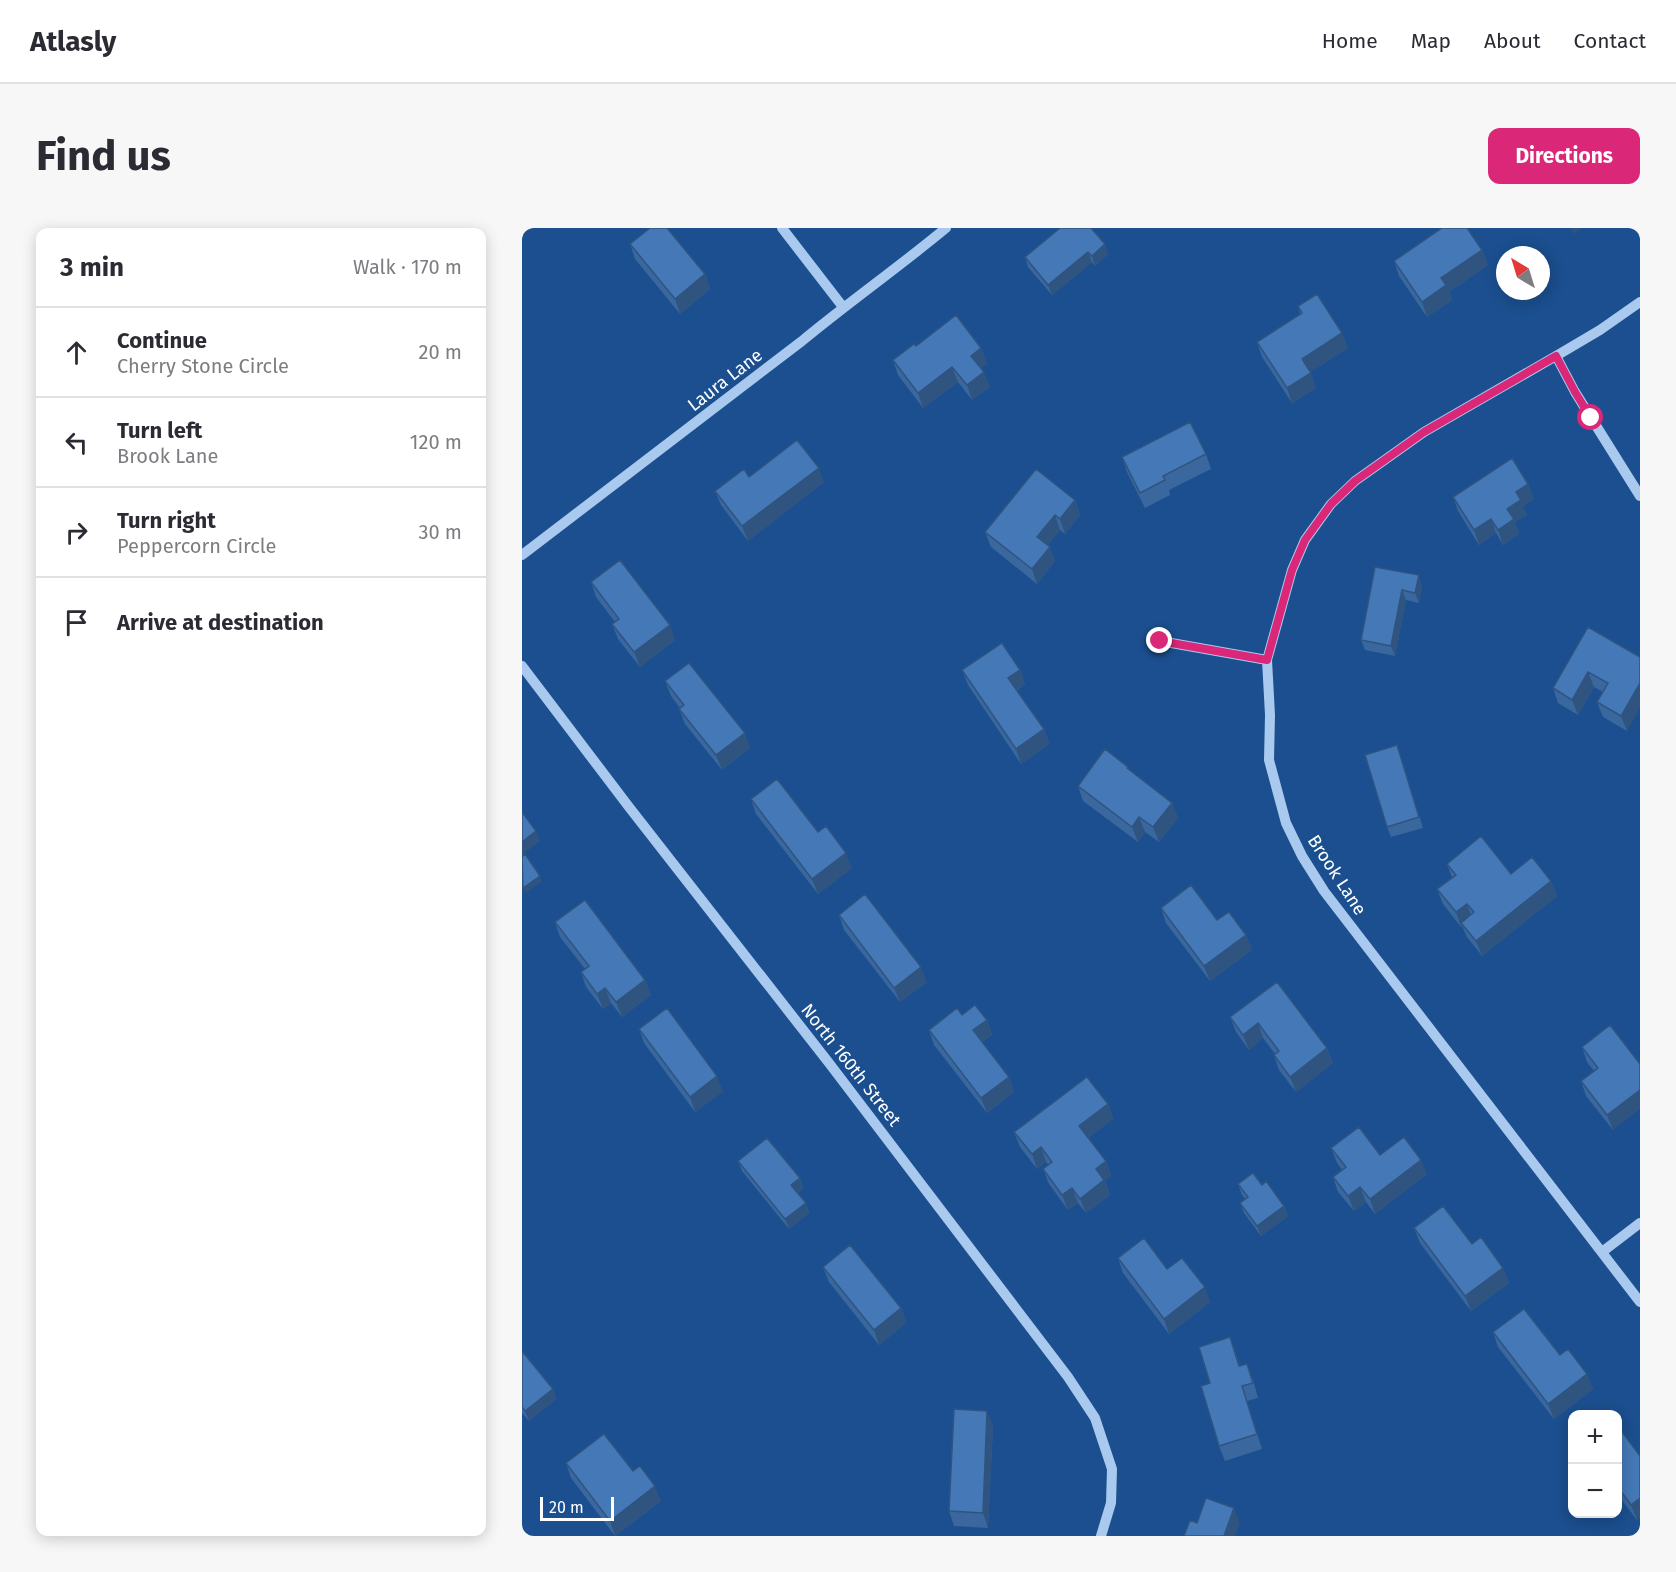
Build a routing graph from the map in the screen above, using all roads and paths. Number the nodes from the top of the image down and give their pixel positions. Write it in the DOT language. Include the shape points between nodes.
graph roads {
  1 [pos="782,228"];
  2 [pos="946,228"];
  3 [pos="1640,302"];
  4 [pos="843,307"];
  5 [pos="1556,356"];
  6 [pos="1640,496"];
  7 [pos="522,555"];
  8 [pos="1160,641"];
  9 [pos="1267,660"];
  10 [pos="522,666"];
  11 [pos="1640,1223"];
  12 [pos="1602,1252"];
  13 [pos="1640,1302"];
  14 [pos="1101,1536"];
  1 -- 4 [label="street"];
  2 -- 4 [label="street, Laura Lane"];
  3 -- 5 [label="street, Brook Lane"];
  4 -- 7 [label="street, Laura Lane"];
  5 -- 6 [label="street"];
  5 -- 9 [label="street, Brook Lane" via="1424,432 1355,481 1331,504 1305,540 1292,570"];
  8 -- 9 [label="street"];
  9 -- 12 [label="street, Brook Lane" via="1269,760 1286,823 1302,856 1324,891"];
  10 -- 14 [label="street, North 160th Street" via="1068,1377 1095,1418 1112,1469 1111,1503"];
  11 -- 12 [label="street"];
  12 -- 13 [label="street, Brook Lane"];
}
